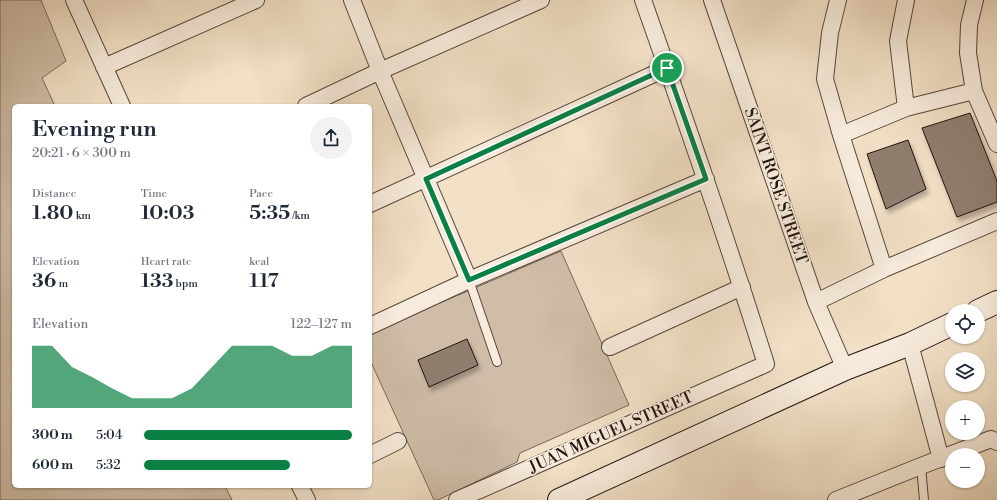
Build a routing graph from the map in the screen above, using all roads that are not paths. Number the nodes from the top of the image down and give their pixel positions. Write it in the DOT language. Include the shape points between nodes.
graph roads {
  1 [pos="74,0"];
  2 [pos="256,0"];
  3 [pos="352,0"];
  4 [pos="541,0"];
  5 [pos="643,0"];
  6 [pos="712,0"];
  7 [pos="838,0"];
  8 [pos="906,0"];
  9 [pos="975,0"];
  10 [pos="104,67"];
  11 [pos="667,68"];
  12 [pos="380,72"];
  13 [pos="974,91"];
  14 [pos="121,104"];
  15 [pos="310,104"];
  16 [pos="906,108"];
  17 [pos="841,135"];
  18 [pos="997,144"];
  19 [pos="426,179"];
  20 [pos="706,179"];
  21 [pos="372,203"];
  22 [pos="997,221"];
  23 [pos="884,269"];
  24 [pos="469,280"];
  25 [pos="742,286"];
  26 [pos="816,302"];
  27 [pos="997,302"];
  28 [pos="985,308"];
  29 [pos="372,325"];
  30 [pos="945,327"];
  31 [pos="910,344"];
  32 [pos="610,347"];
  33 [pos="497,362"];
  34 [pos="845,369"];
  35 [pos="398,441"];
  36 [pos="997,442"];
  37 [pos="372,454"];
  38 [pos="941,459"];
  39 [pos="921,466"];
  40 [pos="457,500"];
  41 [pos="559,500"];
  42 [pos="836,500"];
  43 [pos="924,500"];
  1 -- 10 [label="street"];
  2 -- 10 [label="street"];
  3 -- 12 [label="street"];
  4 -- 12 [label="street"];
  5 -- 11 [label="street"];
  6 -- 26 [label="street, SAINT ROSE STREET"];
  7 -- 17 [label="street" via="830,33 825,79"];
  8 -- 16 [label="street" via="898,41"];
  9 -- 13 [label="street" via="969,25 968,53"];
  10 -- 14 [label="street"];
  11 -- 19 [label="street"];
  11 -- 20 [label="street"];
  12 -- 15 [label="street"];
  12 -- 19 [label="street"];
  13 -- 16 [label="street"];
  13 -- 18 [label="street"];
  16 -- 17 [label="street"];
  17 -- 23 [label="street"];
  19 -- 21 [label="street"];
  19 -- 24 [label="street"];
  20 -- 24 [label="street"];
  20 -- 25 [label="street"];
  22 -- 23 [label="street"];
  23 -- 26 [label="street"];
  24 -- 29 [label="street"];
  24 -- 33 [label="lane"];
  25 -- 32 [label="street"];
  25 -- 40 [label="street, JUAN MIGUEL STREET" via="766,364"];
  26 -- 34 [label="street, SAINT ROSE STREET"];
  27 -- 28 [label="street"];
  30 -- 31 [label="street"];
  31 -- 34 [label="street"];
  31 -- 38 [label="street"];
  34 -- 41 [label="street"];
  35 -- 37 [label="street"];
  36 -- 38 [label="street" via="990,439"];
  38 -- 39 [label="street"];
  39 -- 42 [label="street"];
  39 -- 43 [label="lane"];
}
